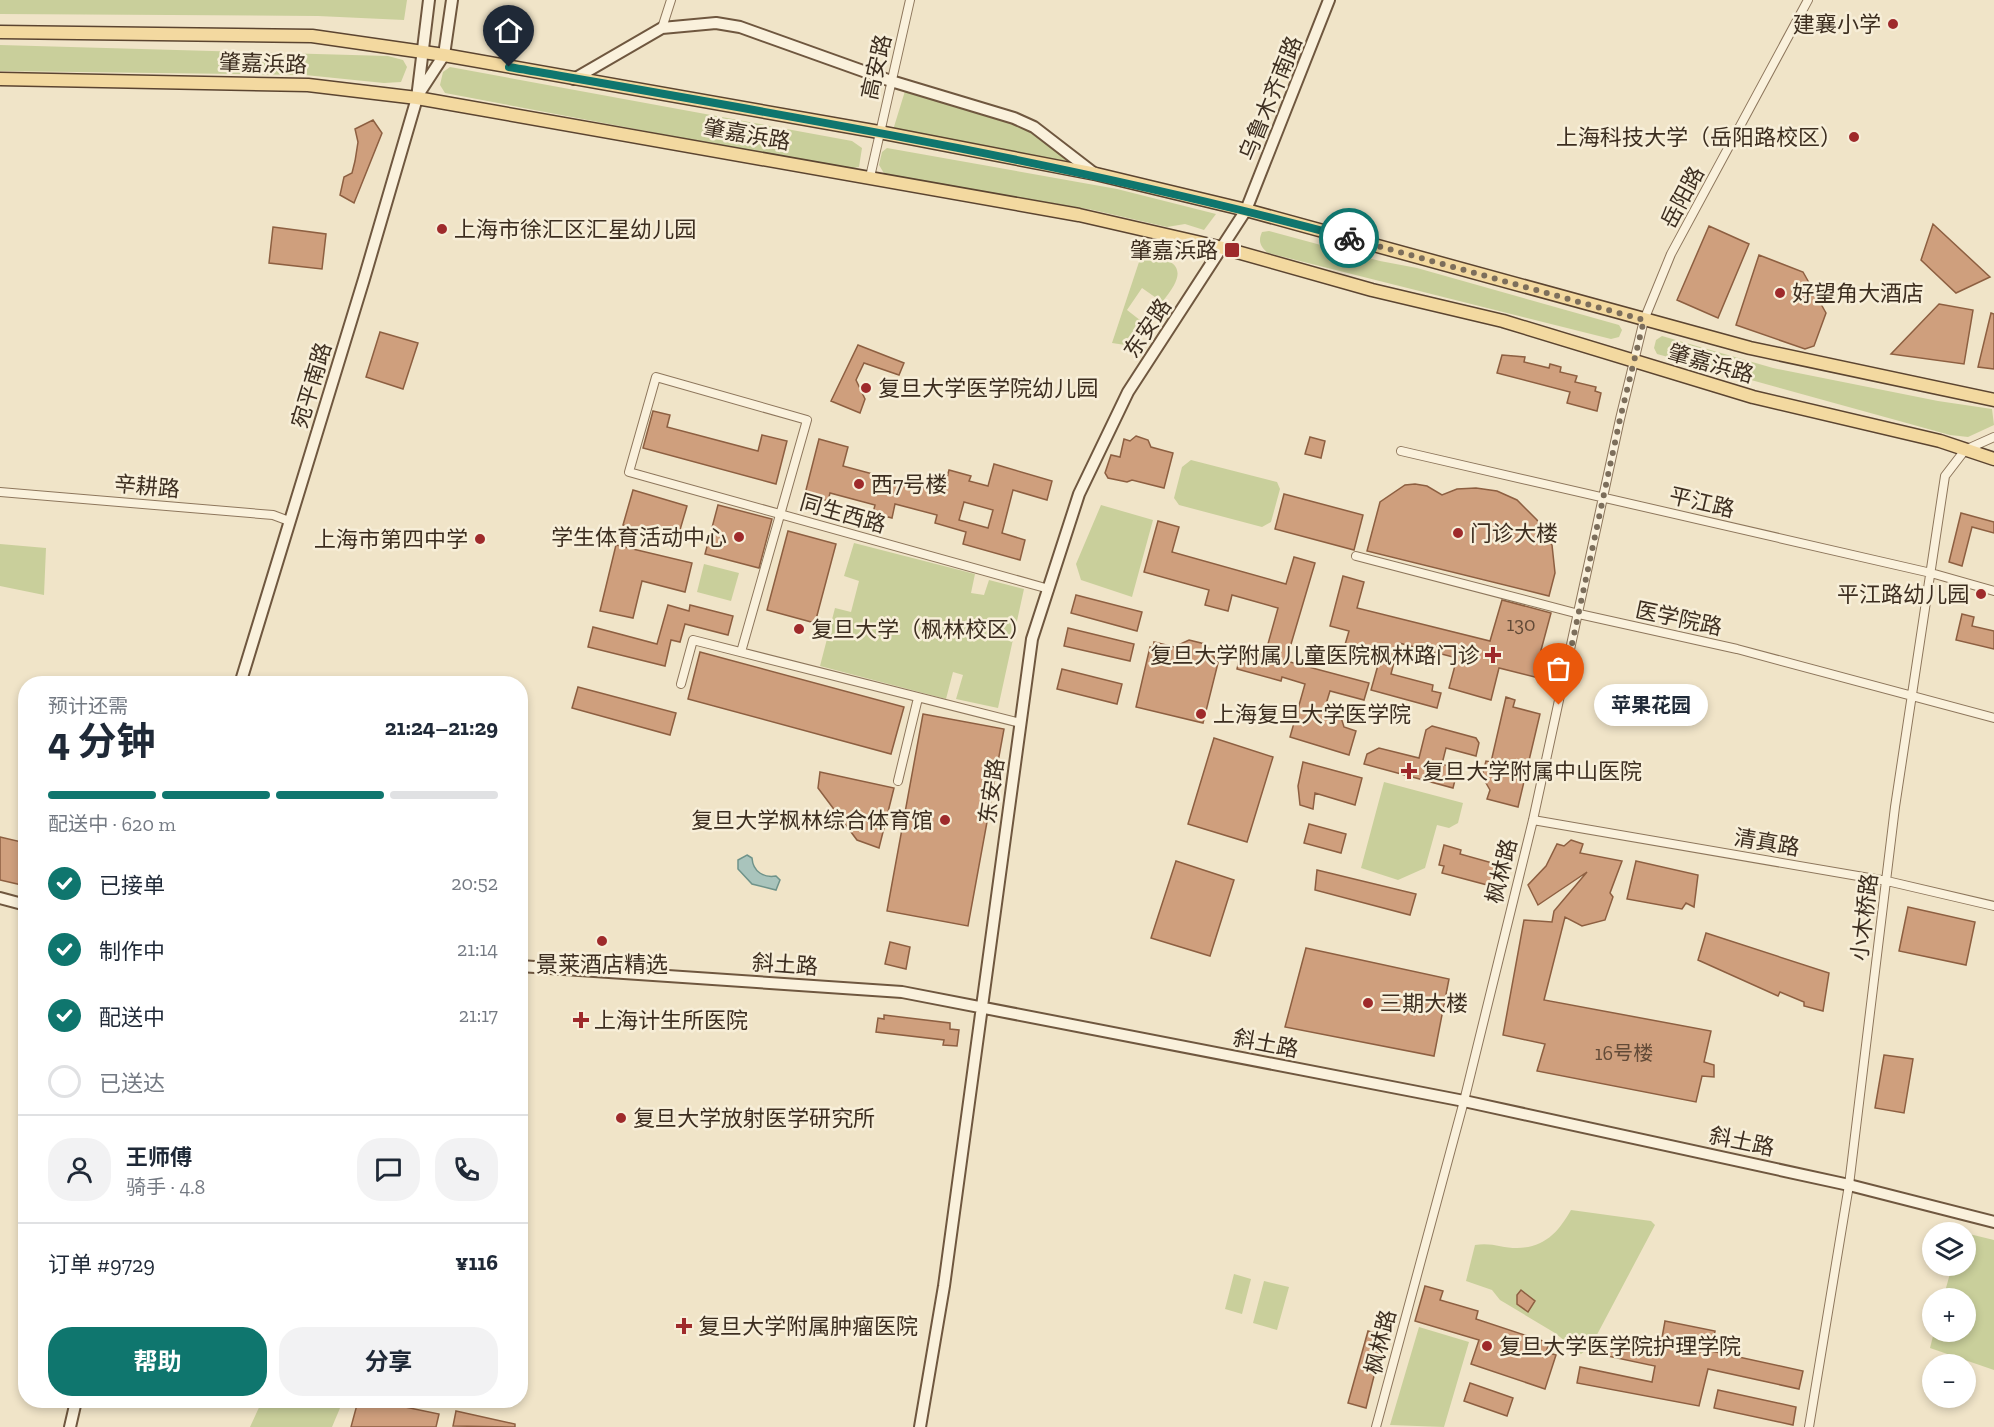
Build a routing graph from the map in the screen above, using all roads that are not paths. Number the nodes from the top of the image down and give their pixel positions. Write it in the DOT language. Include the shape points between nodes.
graph roads {
  1 [pos="429,0"];
  2 [pos="452,0"];
  3 [pos="671,0"];
  4 [pos="910,0"];
  5 [pos="1329,0"];
  6 [pos="1808,0"];
  7 [pos="662,28"];
  8 [pos="0,32"];
  9 [pos="421,51"];
  10 [pos="444,55"];
  11 [pos="574,78"];
  12 [pos="0,79"];
  13 [pos="891,81"];
  14 [pos="417,98"];
  15 [pos="879,132"];
  16 [pos="1096,174"];
  17 [pos="870,177"];
  18 [pos="1246,210"];
  19 [pos="1223,248"];
  20 [pos="1644,320"];
  21 [pos="1634,362"];
  22 [pos="1994,400"];
  23 [pos="1994,437"];
  24 [pos="1965,450"];
  25 [pos="1401,451"];
  26 [pos="1994,459"];
  27 [pos="0,492"];
  28 [pos="1604,498"];
  29 [pos="783,515"];
  30 [pos="289,521"];
  31 [pos="1356,556"];
  32 [pos="1931,573"];
  33 [pos="1048,589"];
  34 [pos="1994,591"];
  35 [pos="1579,614"];
  36 [pos="741,652"];
  37 [pos="242,676"];
  38 [pos="681,684"];
  39 [pos="1912,697"];
  40 [pos="918,698"];
  41 [pos="1994,718"];
  42 [pos="1020,723"];
  43 [pos="898,781"];
  44 [pos="1533,820"];
  45 [pos="1887,881"];
  46 [pos="0,898"];
  47 [pos="18,903"];
  48 [pos="1994,906"];
  49 [pos="528,967"];
  50 [pos="981,1008"];
  51 [pos="1464,1101"];
  52 [pos="1849,1185"];
  53 [pos="1994,1222"];
  54 [pos="74,1408"];
  55 [pos="70,1427"];
  56 [pos="920,1427"];
  57 [pos="1376,1427"];
  58 [pos="1809,1427"];
  1 -- 9 [label="main road"];
  2 -- 10 [label="main road"];
  3 -- 7 [label="street"];
  4 -- 13 [label="street, 高安路"];
  5 -- 18 [label="main road, 乌鲁木齐南路"];
  6 -- 20 [label="street, 岳阳路" via="1671,254"];
  7 -- 11 [label="main road, 肇嘉浜路"];
  7 -- 13 [label="main road, 肇嘉浜路" via="716,23 740,27"];
  8 -- 9 [label="main road, 肇嘉浜路" via="312,36"];
  9 -- 10 [label="main road, 肇嘉浜路"];
  9 -- 14 [label="main road"];
  10 -- 11 [label="main road, 肇嘉浜路"];
  10 -- 14 [label="main road"];
  11 -- 15 [label="main road, 肇嘉浜路"];
  12 -- 14 [label="main road, 肇嘉浜路" via="308,85"];
  13 -- 15 [label="street, 高安路"];
  13 -- 16 [label="main road, 肇嘉浜路" via="1034,127"];
  14 -- 17 [label="main road, 肇嘉浜路"];
  14 -- 30 [label="main road, 宛平南路"];
  15 -- 16 [label="main road, 肇嘉浜路"];
  15 -- 17 [label="street, 高安路"];
  16 -- 18 [label="main road, 肇嘉浜路"];
  17 -- 19 [label="main road, 肇嘉浜路" via="1079,214"];
  18 -- 19 [label="main road, 东安路"];
  18 -- 20 [label="main road, 肇嘉浜路"];
  19 -- 21 [label="main road, 肇嘉浜路" via="1372,290 1503,321"];
  19 -- 33 [label="main road, 东安路" via="1128,392 1079,494"];
  20 -- 21 [label="street, 枫林路"];
  20 -- 22 [label="main road, 肇嘉浜路" via="1750,348"];
  21 -- 24 [label="main road, 肇嘉浜路" via="1753,397"];
  21 -- 28 [label="street, 枫林路"];
  23 -- 24 [label="street, 小木桥路"];
  24 -- 26 [label="main road, 肇嘉浜路"];
  24 -- 32 [label="street, 小木桥路" via="1945,476"];
  25 -- 28 [label="street, 平江路"];
  27 -- 30 [label="street, 辛耕路" via="273,515"];
  28 -- 32 [label="street, 平江路"];
  28 -- 35 [label="street, 枫林路"];
  29 -- 29 [label="street, 同生西路" via="629,472 656,377 807,420"];
  29 -- 33 [label="street, 同生西路"];
  29 -- 36 [label="street"];
  30 -- 37 [label="main road, 宛平南路"];
  31 -- 35 [label="street, 医学院路"];
  32 -- 34 [label="street, 平江路"];
  32 -- 39 [label="street, 小木桥路"];
  33 -- 42 [label="main road, 东安路" via="1032,639"];
  35 -- 39 [label="street, 医学院路" via="1737,649"];
  35 -- 44 [label="street, 枫林路"];
  36 -- 38 [label="street" via="693,640"];
  36 -- 40 [label="street"];
  39 -- 41 [label="street, 医学院路"];
  39 -- 45 [label="street, 小木桥路"];
  40 -- 42 [label="street"];
  40 -- 43 [label="street"];
  42 -- 50 [label="main road, 东安路"];
  44 -- 45 [label="street, 清真路"];
  44 -- 51 [label="street, 枫林路"];
  45 -- 48 [label="street, 清真路"];
  45 -- 52 [label="street, 小木桥路"];
  46 -- 47 [label="main road"];
  49 -- 50 [label="main road, 斜土路" via="902,992"];
  50 -- 51 [label="main road, 斜土路"];
  50 -- 56 [label="main road, 东安路" via="944,1286"];
  51 -- 52 [label="main road, 斜土路"];
  51 -- 57 [label="street, 枫林路"];
  52 -- 53 [label="main road, 斜土路"];
  52 -- 58 [label="street, 小木桥路"];
  54 -- 55 [label="main road"];
}
